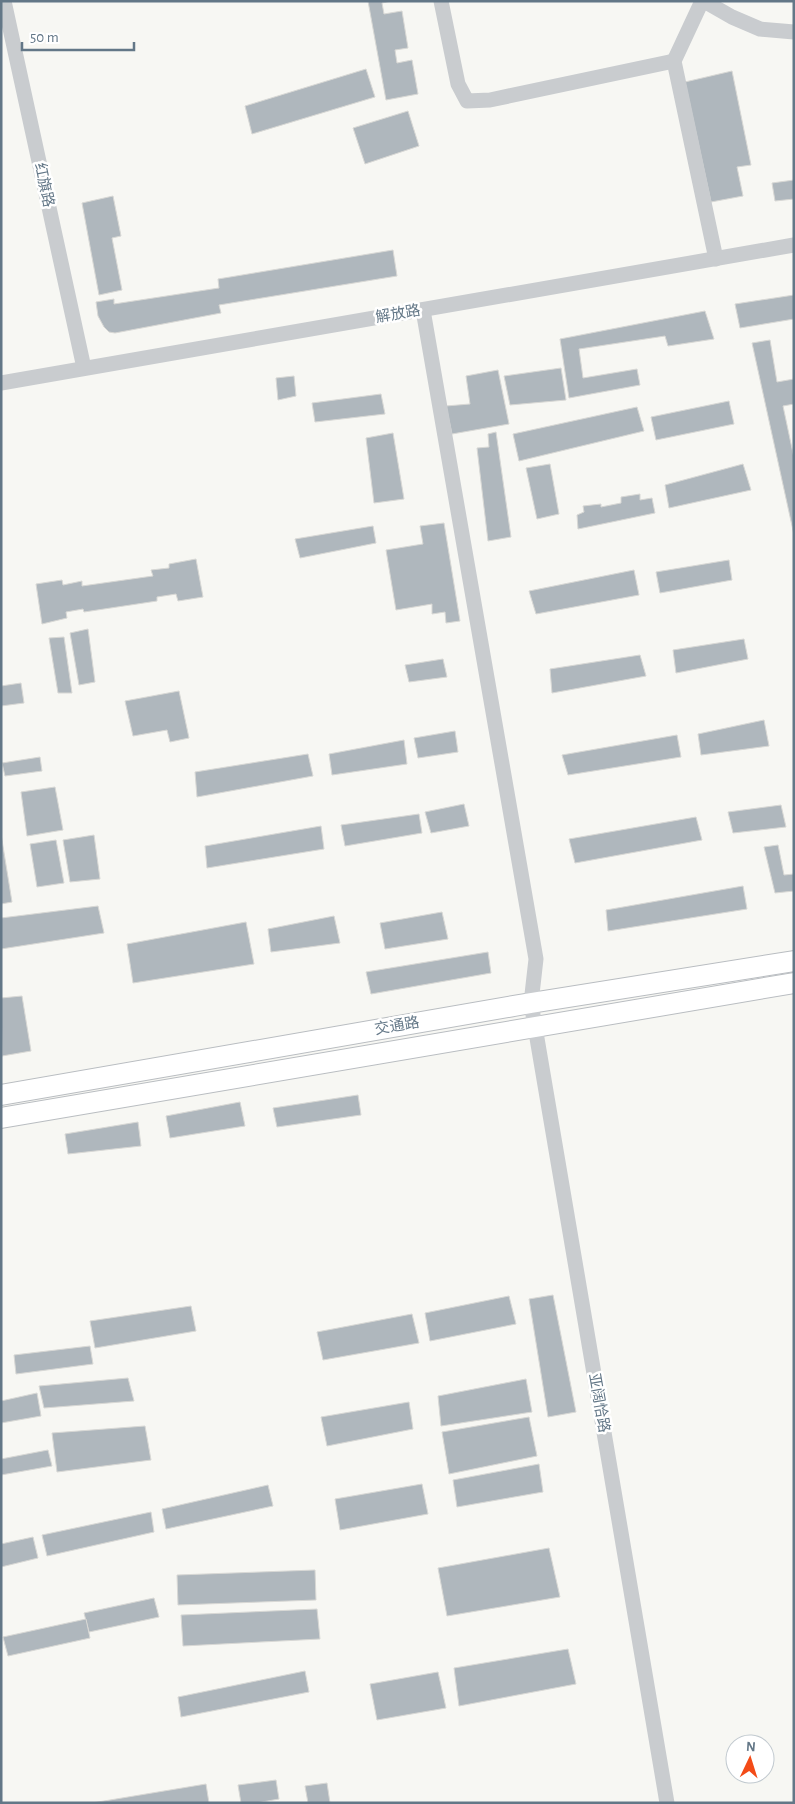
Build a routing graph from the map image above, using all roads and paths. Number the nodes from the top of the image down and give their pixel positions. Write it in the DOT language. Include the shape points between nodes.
graph roads {
  1 [pos="4,1"];
  2 [pos="442,1"];
  3 [pos="703,1"];
  4 [pos="794,32"];
  5 [pos="674,61"];
  6 [pos="794,245"];
  7 [pos="716,259"];
  8 [pos="423,310"];
  9 [pos="84,368"];
  10 [pos="1,383"];
  11 [pos="794,962"];
  12 [pos="794,983"];
  13 [pos="531,1003"];
  14 [pos="535,1026"];
  15 [pos="1,1094"];
  16 [pos="1,1118"];
  17 [pos="667,1803"];
  1 -- 9 [label="street, 红旗路"];
  2 -- 5 [label="street" via="458,84 467,101 490,100"];
  3 -- 4 [label="street" via="760,29"];
  3 -- 5 [label="street"];
  5 -- 7 [label="street"];
  6 -- 7 [label="street, 解放路"];
  7 -- 8 [label="street, 解放路"];
  8 -- 9 [label="street, 解放路"];
  8 -- 13 [label="street, 亚阔恰路" via="536,959"];
  9 -- 10 [label="street, 解放路"];
  11 -- 13 [label="main road, 交通路"];
  12 -- 14 [label="main road"];
  13 -- 14 [label="street, 亚阔恰路"];
  13 -- 15 [label="main road, 交通路"];
  14 -- 16 [label="main road"];
  14 -- 17 [label="street, 亚阔恰路"];
}
